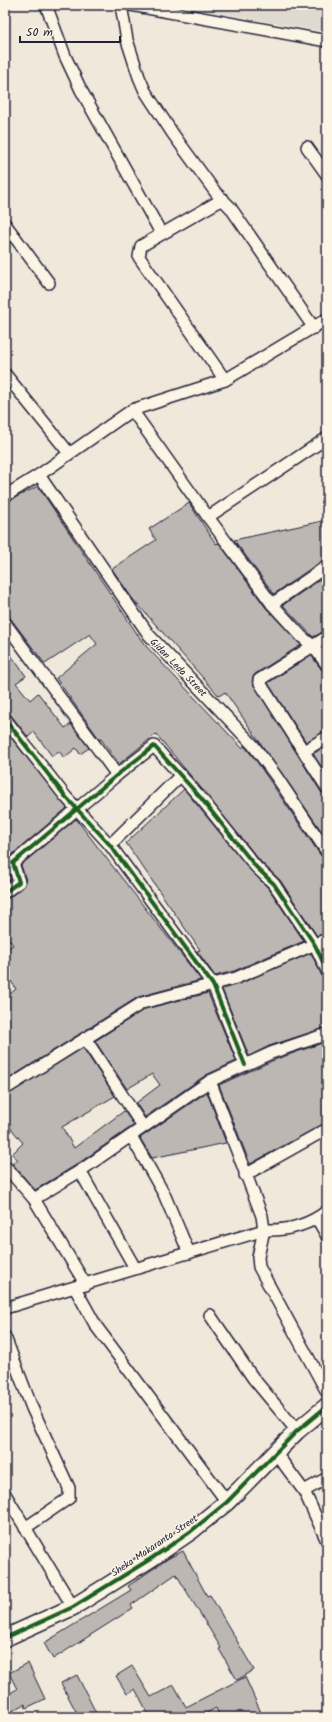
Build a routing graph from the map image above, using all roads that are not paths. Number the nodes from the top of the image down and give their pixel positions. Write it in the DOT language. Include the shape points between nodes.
graph roads {
  1 [pos="46,5"];
  2 [pos="121,5"];
  3 [pos="131,5"];
  4 [pos="327,41"];
  5 [pos="307,147"];
  6 [pos="327,175"];
  7 [pos="223,199"];
  8 [pos="5,224"];
  9 [pos="161,233"];
  10 [pos="49,283"];
  11 [pos="327,320"];
  12 [pos="314,328"];
  13 [pos="5,374"];
  14 [pos="224,380"];
  15 [pos="132,410"];
  16 [pos="327,438"];
  17 [pos="70,453"];
  18 [pos="39,475"];
  19 [pos="5,496"];
  20 [pos="208,518"];
  21 [pos="327,566"];
  22 [pos="272,604"];
  23 [pos="5,623"];
  24 [pos="327,636"];
  25 [pos="313,646"];
  26 [pos="327,666"];
  27 [pos="5,719"];
  28 [pos="327,737"];
  29 [pos="304,751"];
  30 [pos="117,775"];
  31 [pos="181,776"];
  32 [pos="327,788"];
  33 [pos="77,809"];
  34 [pos="110,845"];
  35 [pos="327,852"];
  36 [pos="5,892"];
  37 [pos="327,939"];
  38 [pos="315,945"];
  39 [pos="327,971"];
  40 [pos="213,985"];
  41 [pos="327,1034"];
  42 [pos="85,1038"];
  43 [pos="245,1065"];
  44 [pos="210,1081"];
  45 [pos="5,1089"];
  46 [pos="143,1128"];
  47 [pos="327,1129"];
  48 [pos="131,1136"];
  49 [pos="5,1166"];
  50 [pos="80,1171"];
  51 [pos="245,1175"];
  52 [pos="34,1199"];
  53 [pos="327,1211"];
  54 [pos="317,1218"];
  55 [pos="264,1230"];
  56 [pos="327,1236"];
  57 [pos="189,1253"];
  58 [pos="135,1268"];
  59 [pos="81,1286"];
  60 [pos="5,1308"];
  61 [pos="210,1315"];
  62 [pos="5,1337"];
  63 [pos="327,1392"];
  64 [pos="327,1406"];
  65 [pos="297,1431"];
  66 [pos="274,1452"];
  67 [pos="327,1478"];
  68 [pos="304,1491"];
  69 [pos="5,1494"];
  70 [pos="227,1502"];
  71 [pos="8,1506"];
  72 [pos="25,1528"];
  73 [pos="327,1541"];
  74 [pos="73,1607"];
  75 [pos="5,1638"];
  1 -- 9 [label="street" via="81,90"];
  2 -- 7 [label="street" via="127,40 145,91 216,194"];
  3 -- 4 [label="street"];
  5 -- 6 [label="street"];
  7 -- 9 [label="street"];
  7 -- 12 [label="street"];
  8 -- 10 [label="street"];
  9 -- 14 [label="street" via="141,246 139,257"];
  11 -- 12 [label="street"];
  12 -- 14 [label="street"];
  13 -- 17 [label="street"];
  14 -- 15 [label="street"];
  15 -- 17 [label="street"];
  15 -- 20 [label="street"];
  16 -- 20 [label="street"];
  17 -- 18 [label="street"];
  18 -- 19 [label="street"];
  18 -- 35 [label="street, Gidan Leda Street" via="149,635 253,745"];
  20 -- 22 [label="street"];
  21 -- 22 [label="street"];
  22 -- 25 [label="street"];
  23 -- 30 [label="street"];
  24 -- 25 [label="street"];
  25 -- 26 [label="street"];
  25 -- 29 [label="street" via="259,680"];
  27 -- 33 [label="street"];
  28 -- 29 [label="street"];
  29 -- 32 [label="street"];
  30 -- 31 [label="street" via="154,746"];
  30 -- 33 [label="street"];
  31 -- 34 [label="street"];
  31 -- 38 [label="street" via="256,867 274,884"];
  33 -- 34 [label="street"];
  33 -- 36 [label="street" via="13,863 19,882"];
  34 -- 40 [label="street"];
  37 -- 38 [label="street"];
  38 -- 39 [label="street"];
  38 -- 40 [label="street"];
  40 -- 42 [label="street" via="142,1002"];
  40 -- 43 [label="street"];
  41 -- 43 [label="street" via="271,1053"];
  42 -- 45 [label="street"];
  42 -- 46 [label="street"];
  43 -- 44 [label="street"];
  44 -- 46 [label="street"];
  44 -- 51 [label="street"];
  46 -- 48 [label="street"];
  47 -- 51 [label="street"];
  48 -- 50 [label="street"];
  48 -- 57 [label="street" via="164,1194"];
  49 -- 52 [label="street"];
  50 -- 52 [label="street"];
  50 -- 58 [label="street"];
  51 -- 55 [label="street" via="262,1216"];
  52 -- 59 [label="street"];
  53 -- 54 [label="street"];
  54 -- 55 [label="street" via="280,1231"];
  54 -- 56 [label="street"];
  55 -- 57 [label="street"];
  55 -- 63 [label="street" via="258,1257 259,1267"];
  57 -- 58 [label="street"];
  58 -- 59 [label="street"];
  59 -- 60 [label="street"];
  59 -- 70 [label="street" via="96,1326"];
  61 -- 65 [label="street" via="253,1378"];
  62 -- 72 [label="street" via="32,1408 70,1494 69,1498"];
  64 -- 65 [label="street, Sheka Makaranta Street"];
  65 -- 66 [label="street, Sheka Makaranta Street"];
  66 -- 68 [label="street"];
  66 -- 70 [label="street, Sheka Makaranta Street"];
  67 -- 68 [label="street"];
  68 -- 73 [label="street"];
  69 -- 71 [label="street"];
  70 -- 74 [label="street, Sheka Makaranta Street" via="159,1554"];
  71 -- 72 [label="street"];
  72 -- 74 [label="street"];
  74 -- 75 [label="street, Sheka Makaranta Street"];
}
